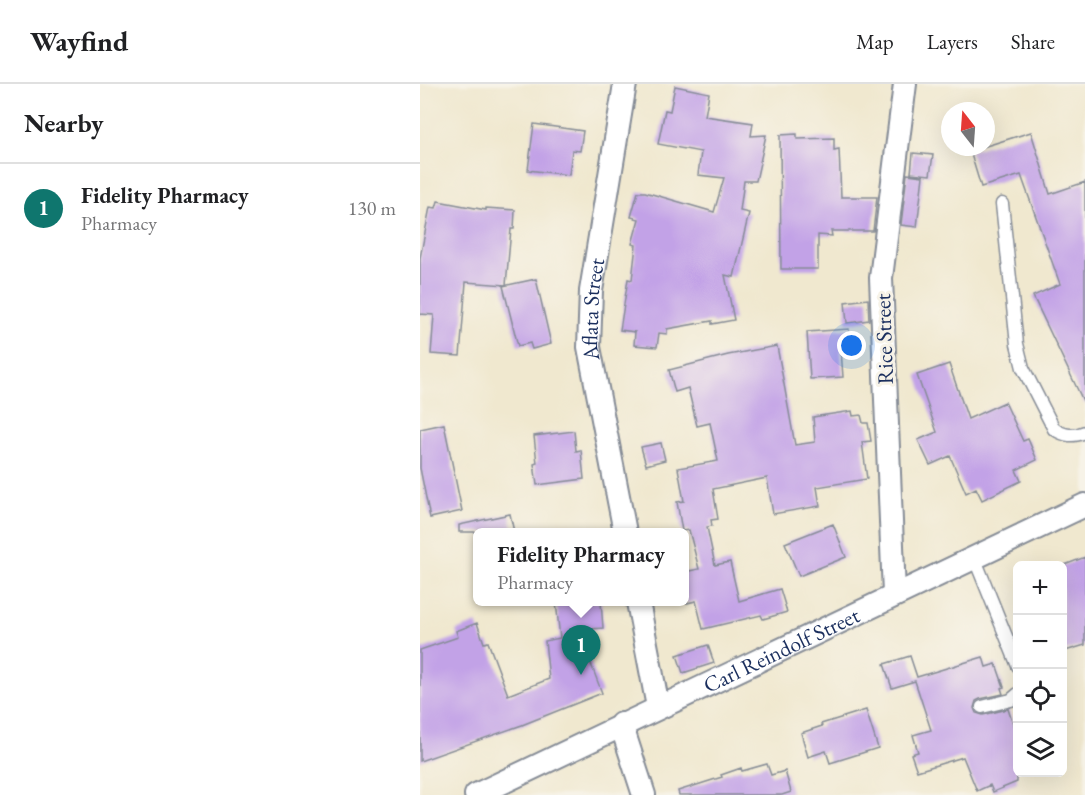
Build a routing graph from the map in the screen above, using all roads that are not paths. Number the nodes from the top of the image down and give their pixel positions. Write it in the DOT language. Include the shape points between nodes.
graph roads {
  1 [pos="625,84"];
  2 [pos="905,84"];
  3 [pos="1002,204"];
  4 [pos="1085,432"];
  5 [pos="1085,505"];
  6 [pos="624,528"];
  7 [pos="974,557"];
  8 [pos="894,594"];
  9 [pos="639,606"];
  10 [pos="1013,656"];
  11 [pos="1013,698"];
  12 [pos="658,707"];
  13 [pos="982,707"];
  14 [pos="621,724"];
  15 [pos="476,795"];
  16 [pos="644,795"];
  1 -- 6 [label="street, Aflata Street" via="591,291 589,347"];
  2 -- 8 [label="street, Rice Street" via="881,278"];
  3 -- 4 [label="lane" via="1023,368 1054,429 1064,435"];
  5 -- 7 [label="street, Carl Reindolf Street"];
  7 -- 8 [label="street, Carl Reindolf Street"];
  7 -- 10 [label="lane"];
  8 -- 12 [label="street, Carl Reindolf Street"];
  9 -- 12 [label="street"];
  11 -- 13 [label="lane"];
  12 -- 14 [label="street, Carl Reindolf Street"];
  14 -- 15 [label="street, Carl Reindolf Street"];
  14 -- 16 [label="street"];
}
